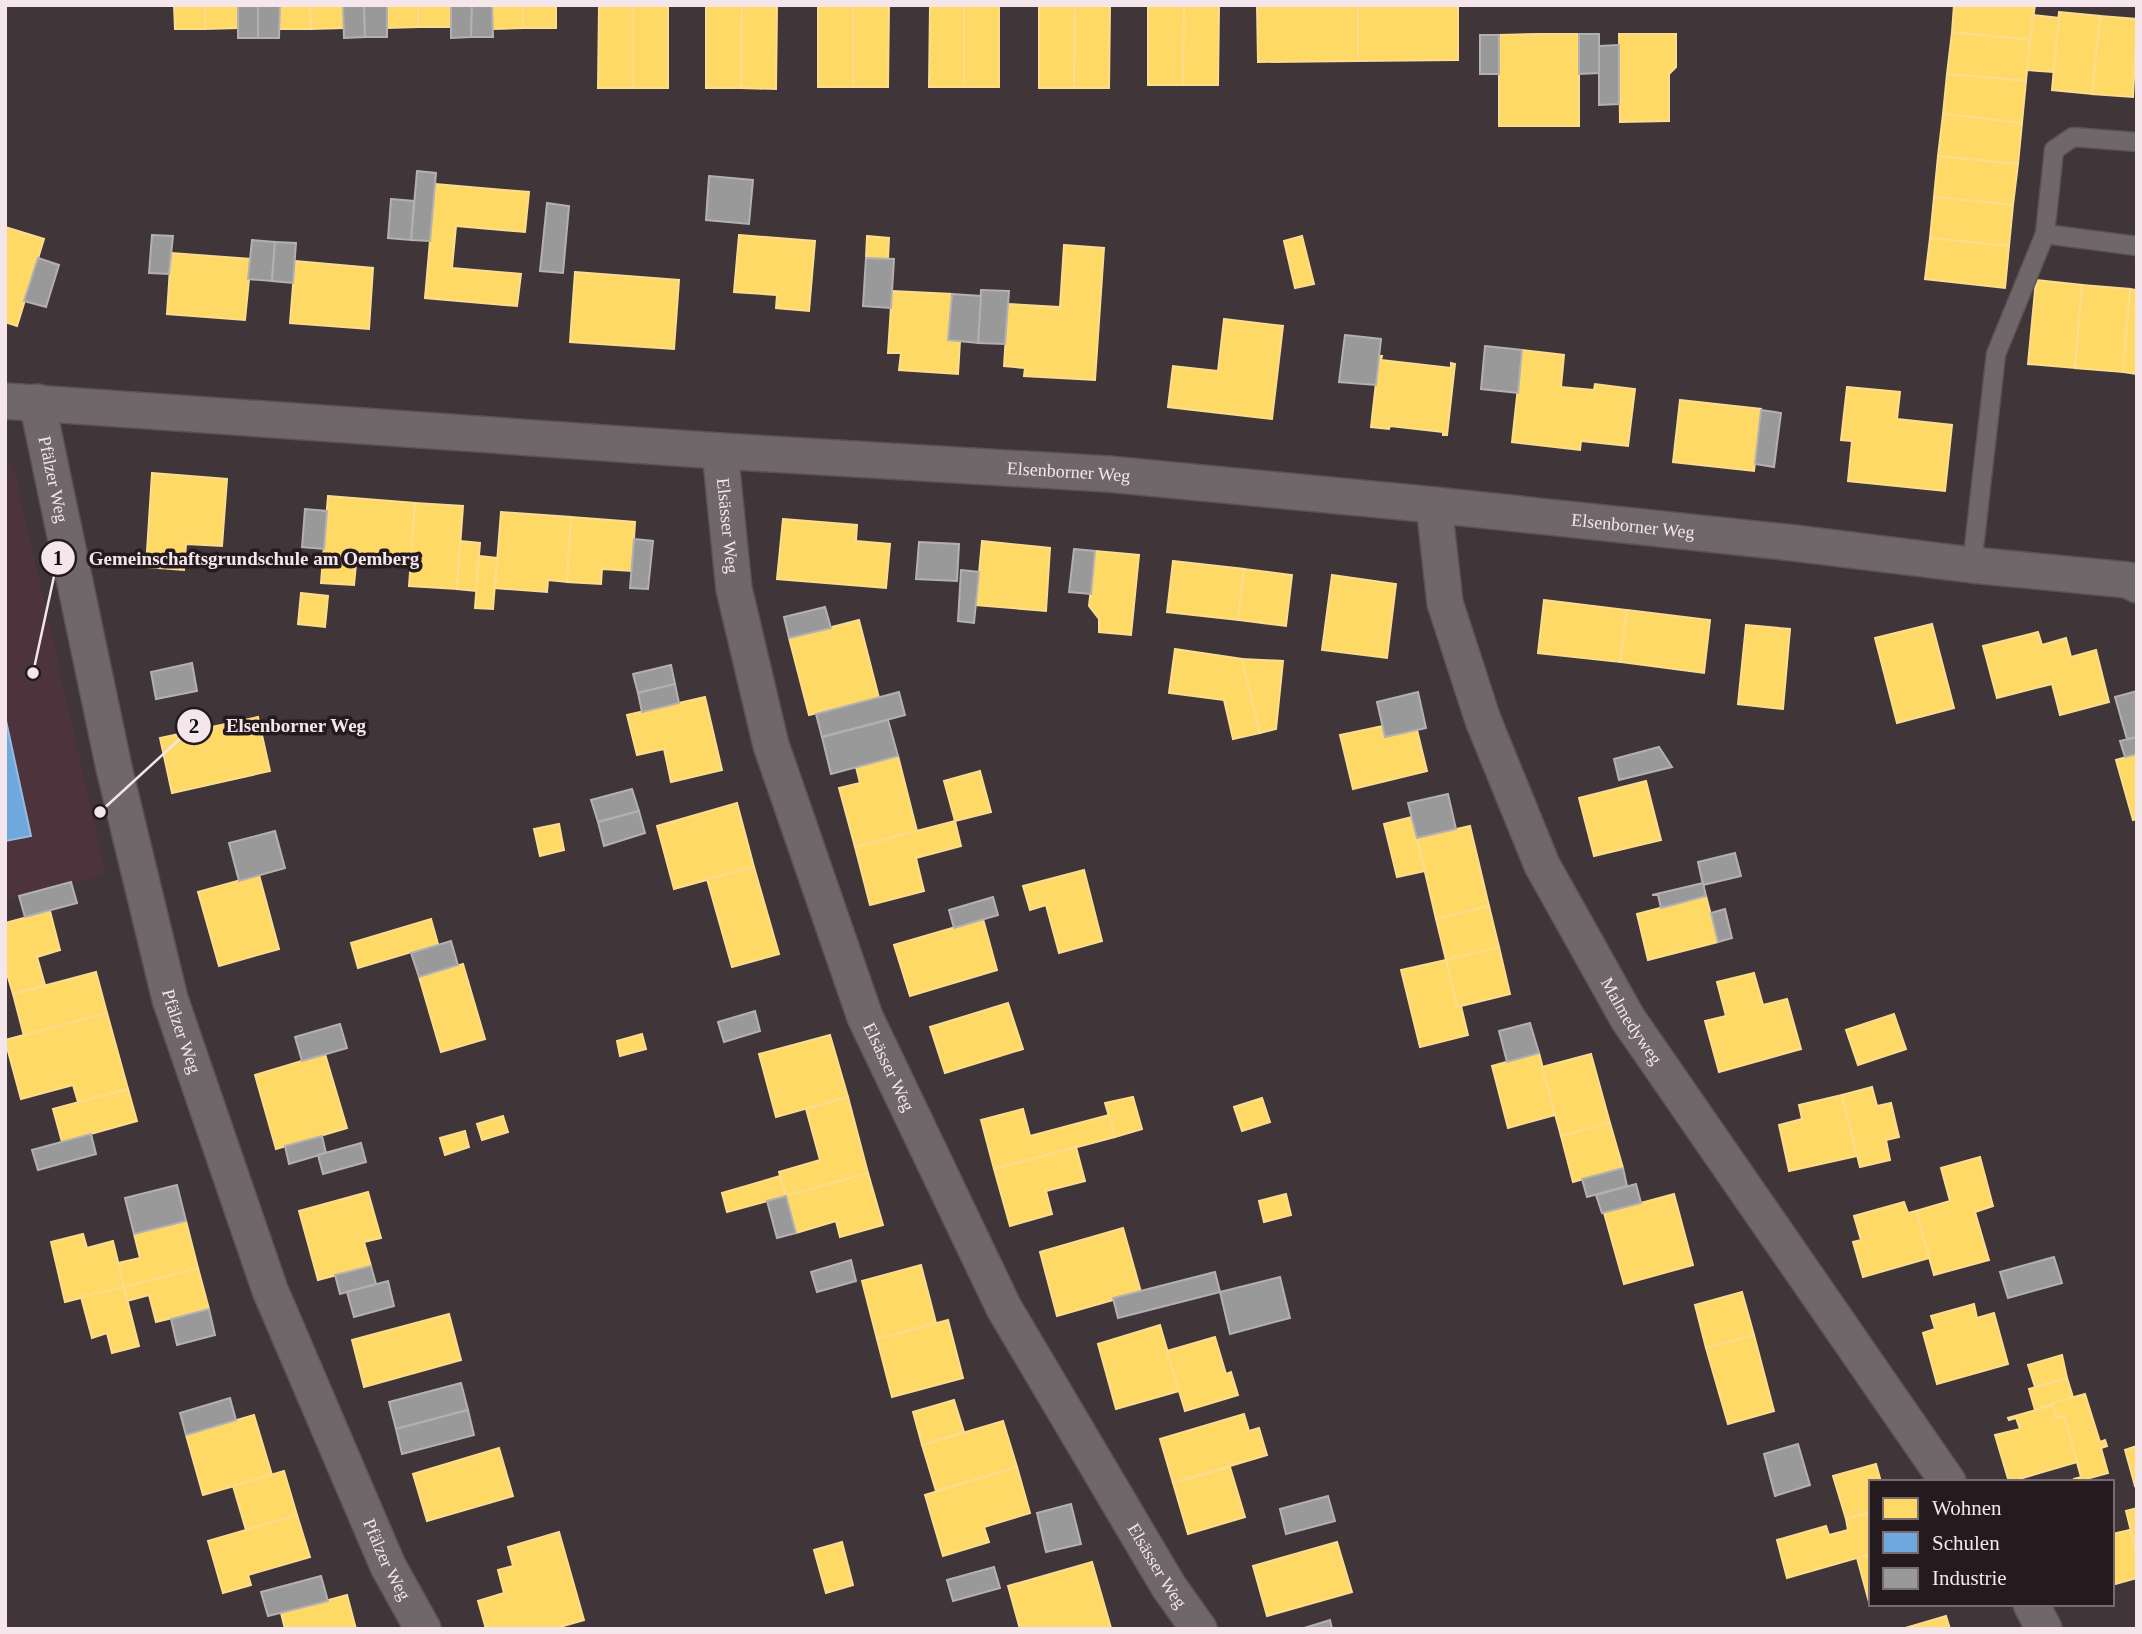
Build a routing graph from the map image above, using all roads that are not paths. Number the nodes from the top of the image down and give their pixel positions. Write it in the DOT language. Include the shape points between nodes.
graph roads {
  1 [pos="2137,142"];
  2 [pos="2045,234"];
  3 [pos="2137,246"];
  4 [pos="21,402"];
  5 [pos="720,451"];
  6 [pos="1434,505"];
  7 [pos="1972,565"];
  8 [pos="2132,583"];
  9 [pos="1947,1480"];
  10 [pos="2032,1606"];
  11 [pos="423,1629"];
  12 [pos="1199,1629"];
  13 [pos="2044,1629"];
  1 -- 2 [label="lane" via="2073,137 2054,150"];
  2 -- 3 [label="lane"];
  2 -- 7 [label="lane" via="1996,354"];
  4 -- 5 [label="street, Elsenborner Weg"];
  4 -- 11 [label="street, Pfälzer Weg" via="170,999 270,1290 388,1566"];
  5 -- 6 [label="street, Elsenborner Weg" via="1108,474"];
  5 -- 12 [label="street, Elsässer Weg" via="734,589 771,745 865,1017 1004,1308 1169,1587"];
  6 -- 7 [label="street, Elsenborner Weg"];
  6 -- 9 [label="street, Malmedyweg" via="1445,603 1483,720 1542,865 1628,1019"];
  7 -- 8 [label="street, Elsenborner Weg"];
  10 -- 13 [label="street"];
}
